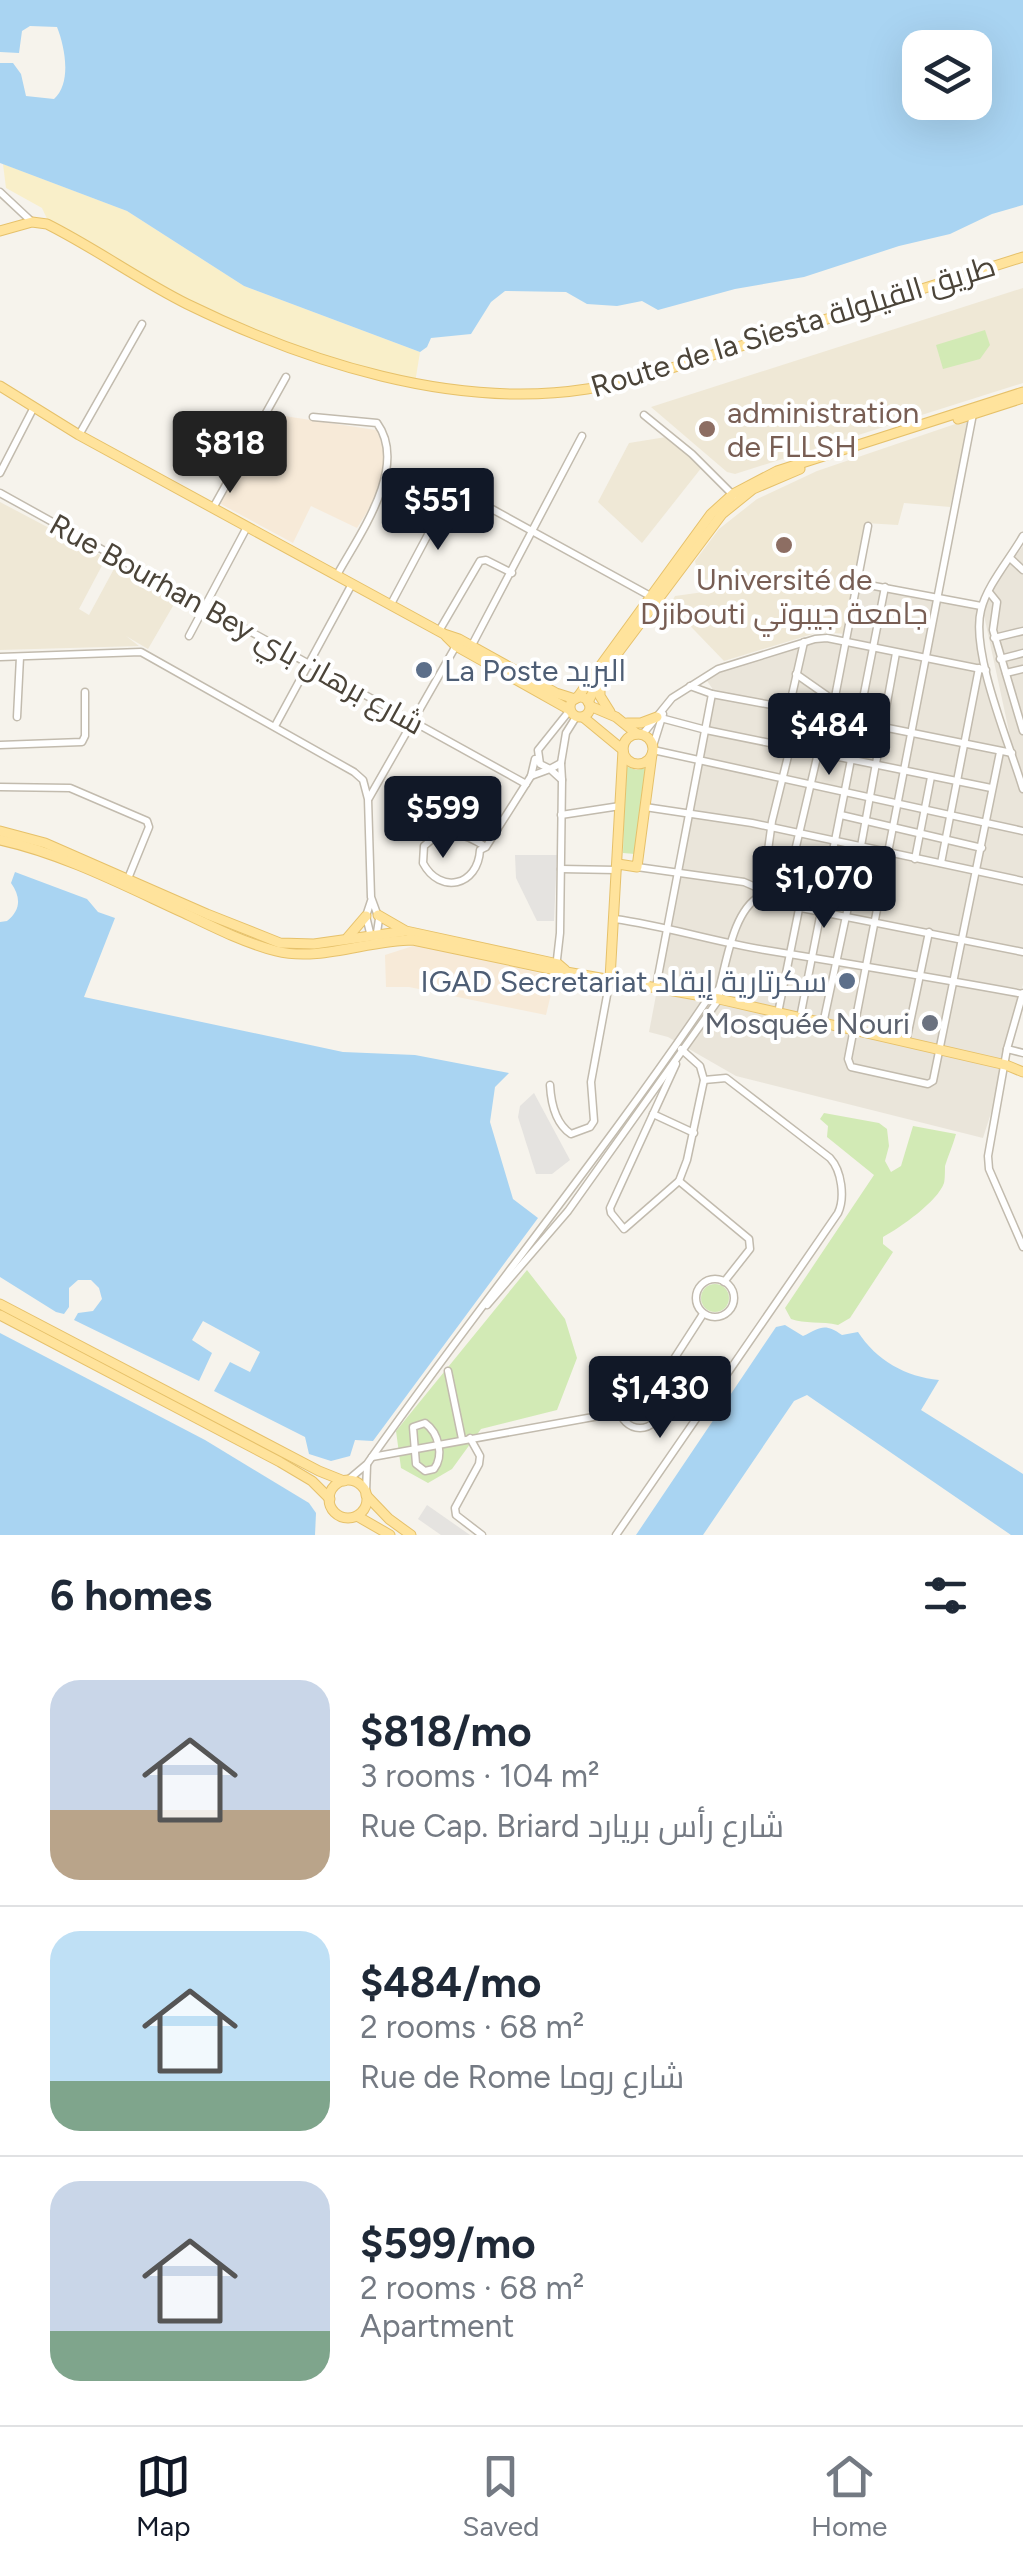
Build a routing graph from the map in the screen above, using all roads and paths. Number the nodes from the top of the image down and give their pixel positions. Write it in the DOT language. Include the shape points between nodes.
graph roads {
  1 [pos="0,192"];
  2 [pos="32,222"];
  3 [pos="0,231"];
  4 [pos="1023,256"];
  5 [pos="142,324"];
  6 [pos="286,377"];
  7 [pos="0,386"];
  8 [pos="1023,395"];
  9 [pos="35,406"];
  10 [pos="973,412"];
  11 [pos="644,416"];
  12 [pos="313,417"];
  13 [pos="80,435"];
  14 [pos="582,436"];
  15 [pos="1,469"];
  16 [pos="448,484"];
  17 [pos="0,494"];
  18 [pos="735,498"];
  19 [pos="492,508"];
  20 [pos="212,509"];
  21 [pos="868,526"];
  22 [pos="247,528"];
  23 [pos="533,530"];
  24 [pos="1023,536"];
  25 [pos="1010,558"];
  26 [pos="1023,570"];
  27 [pos="337,574"];
  28 [pos="512,574"];
  29 [pos="353,583"];
  30 [pos="858,583"];
  31 [pos="885,587"];
  32 [pos="989,592"];
  33 [pos="936,596"];
  34 [pos="654,598"];
  35 [pos="391,604"];
  36 [pos="205,605"];
  37 [pos="981,606"];
  38 [pos="441,632"];
  39 [pos="1023,632"];
  40 [pos="189,636"];
  41 [pos="994,638"];
  42 [pos="458,642"];
  43 [pos="804,642"];
  44 [pos="848,642"];
  45 [pos="470,649"];
  46 [pos="873,649"];
  47 [pos="896,653"];
  48 [pos="1023,653"];
  49 [pos="0,657"];
  50 [pos="20,657"];
  51 [pos="923,658"];
  52 [pos="1000,658"];
  53 [pos="307,663"];
  54 [pos="982,669"];
  55 [pos="1023,669"];
  56 [pos="1006,673"];
  57 [pos="602,674"];
  58 [pos="796,674"];
  59 [pos="1023,685"];
  60 [pos="690,686"];
  61 [pos="1010,687"];
  62 [pos="84,692"];
  63 [pos="712,694"];
  64 [pos="576,698"];
  65 [pos="836,702"];
  66 [pos="589,704"];
  67 [pos="788,708"];
  68 [pos="576,715"];
  69 [pos="661,715"];
  70 [pos="17,717"];
  71 [pos="833,717"];
  72 [pos="620,720"];
  73 [pos="415,721"];
  74 [pos="1021,721"];
  75 [pos="858,724"];
  76 [pos="275,726"];
  77 [pos="559,726"];
  78 [pos="881,728"];
  79 [pos="706,730"];
  80 [pos="1023,731"];
  81 [pos="566,733"];
  82 [pos="640,734"];
  83 [pos="911,735"];
  84 [pos="965,744"];
  85 [pos="0,745"];
  86 [pos="790,748"];
  87 [pos="623,750"];
  88 [pos="652,750"];
  89 [pos="1000,752"];
  90 [pos="537,753"];
  91 [pos="1012,753"];
  92 [pos="821,754"];
  93 [pos="700,760"];
  94 [pos="850,760"];
  95 [pos="561,763"];
  96 [pos="874,765"];
  97 [pos="550,769"];
  98 [pos="904,770"];
  99 [pos="531,776"];
  100 [pos="932,777"];
  101 [pos="562,780"];
  102 [pos="783,780"];
  103 [pos="956,781"];
  104 [pos="526,784"];
  105 [pos="812,786"];
  106 [pos="0,787"];
  107 [pos="990,788"];
  108 [pos="1023,789"];
  109 [pos="845,792"];
  110 [pos="868,796"];
  111 [pos="368,799"];
  112 [pos="898,803"];
  113 [pos="620,806"];
  114 [pos="645,807"];
  115 [pos="926,809"];
  116 [pos="689,812"];
  117 [pos="840,815"];
  118 [pos="561,816"];
  119 [pos="950,817"];
  120 [pos="863,822"];
  121 [pos="985,825"];
  122 [pos="893,829"];
  123 [pos="773,830"];
  124 [pos="0,831"];
  125 [pos="1023,831"];
  126 [pos="800,834"];
  127 [pos="920,834"];
  128 [pos="0,840"];
  129 [pos="836,840"];
  130 [pos="946,840"];
  131 [pos="861,846"];
  132 [pos="486,848"];
  133 [pos="982,848"];
  134 [pos="888,854"];
  135 [pos="794,857"];
  136 [pos="915,859"];
  137 [pos="832,864"];
  138 [pos="941,864"];
  139 [pos="637,866"];
  140 [pos="618,867"];
  141 [pos="561,869"];
  142 [pos="856,870"];
  143 [pos="677,872"];
  144 [pos="977,872"];
  145 [pos="883,877"];
  146 [pos="1023,880"];
  147 [pos="127,883"];
  148 [pos="759,893"];
  149 [pos="779,899"];
  150 [pos="372,900"];
  151 [pos="799,909"];
  152 [pos="378,914"];
  153 [pos="823,914"];
  154 [pos="366,916"];
  155 [pos="846,918"];
  156 [pos="615,919"];
  157 [pos="875,923"];
  158 [pos="668,927"];
  159 [pos="406,931"];
  160 [pos="928,932"];
  161 [pos="373,933"];
  162 [pos="348,938"];
  163 [pos="963,940"];
  164 [pos="732,942"];
  165 [pos="375,944"];
  166 [pos="279,947"];
  167 [pos="1023,952"];
  168 [pos="790,953"];
  169 [pos="812,957"];
  170 [pos="836,962"];
  171 [pos="866,966"];
  172 [pos="559,968"];
  173 [pos="921,974"];
  174 [pos="610,979"];
  175 [pos="954,981"];
  176 [pos="656,988"];
  177 [pos="1023,993"];
  178 [pos="716,995"];
  179 [pos="778,1014"];
  180 [pos="800,1020"];
  181 [pos="822,1024"];
  182 [pos="855,1032"];
  183 [pos="906,1042"];
  184 [pos="679,1048"];
  185 [pos="940,1050"];
  186 [pos="1007,1050"];
  187 [pos="1023,1053"];
  188 [pos="673,1057"];
  189 [pos="1016,1068"];
  190 [pos="704,1080"];
  191 [pos="550,1086"];
  192 [pos="653,1114"];
  193 [pos="694,1133"];
  194 [pos="679,1181"];
  195 [pos="1023,1247"];
  196 [pos="724,1282"];
  197 [pos="0,1304"];
  198 [pos="704,1314"];
  199 [pos="0,1316"];
  200 [pos="448,1371"];
  201 [pos="652,1393"];
  202 [pos="620,1412"];
  203 [pos="466,1438"];
  204 [pos="438,1443"];
  205 [pos="414,1448"];
  206 [pos="370,1460"];
  207 [pos="346,1480"];
  208 [pos="366,1494"];
  209 [pos="330,1499"];
  210 [pos="357,1516"];
  211 [pos="390,1535"];
  212 [pos="410,1535"];
  213 [pos="482,1535"];
  214 [pos="616,1535"];
  1 -- 2 [label="street"];
  2 -- 3 [label="main road"];
  2 -- 4 [label="main road, Route de la Siesta طريق القيلولة" via="74,237 210,314 350,368 413,384 516,393 640,378"];
  5 -- 13 [label="street"];
  6 -- 20 [label="street"];
  7 -- 9 [label="main road"];
  8 -- 10 [label="main road"];
  9 -- 13 [label="main road"];
  9 -- 15 [label="street"];
  10 -- 18 [label="main road"];
  10 -- 33 [label="street"];
  11 -- 18 [label="street"];
  12 -- 27 [label="street" via="378,423 388,438 388,468 369,520"];
  13 -- 20 [label="main road"];
  14 -- 23 [label="street"];
  16 -- 35 [label="street"];
  17 -- 36 [label="street, Rue Bourhan Bey شارع برهان باي"];
  18 -- 34 [label="main road"];
  19 -- 23 [label="street"];
  20 -- 22 [label="main road"];
  21 -- 30 [label="street"];
  22 -- 27 [label="main road"];
  22 -- 36 [label="street"];
  23 -- 28 [label="street"];
  23 -- 34 [label="street"];
  24 -- 25 [label="street"];
  25 -- 26 [label="street"];
  25 -- 32 [label="street"];
  27 -- 29 [label="main road"];
  28 -- 38 [label="street" via="480,561"];
  28 -- 45 [label="street"];
  29 -- 35 [label="main road"];
  29 -- 53 [label="street"];
  30 -- 31 [label="street"];
  30 -- 44 [label="street"];
  31 -- 33 [label="street"];
  31 -- 46 [label="street"];
  32 -- 37 [label="street"];
  32 -- 41 [label="street" via="997,602"];
  33 -- 37 [label="street"];
  33 -- 51 [label="street"];
  34 -- 57 [label="main road"];
  34 -- 64 [label="main road"];
  35 -- 38 [label="main road"];
  36 -- 40 [label="street"];
  36 -- 53 [label="street, Rue Bourhan Bey شارع برهان باي"];
  37 -- 54 [label="street"];
  38 -- 42 [label="main road"];
  39 -- 41 [label="street"];
  41 -- 52 [label="street"];
  42 -- 45 [label="main road"];
  42 -- 73 [label="street"];
  43 -- 44 [label="street"];
  43 -- 58 [label="street"];
  43 -- 60 [label="street" via="718,669"];
  44 -- 46 [label="street"];
  44 -- 65 [label="street"];
  45 -- 64 [label="main road"];
  45 -- 68 [label="main road"];
  46 -- 47 [label="street"];
  46 -- 75 [label="street"];
  47 -- 51 [label="street"];
  47 -- 78 [label="street"];
  48 -- 52 [label="street"];
  49 -- 50 [label="street"];
  50 -- 70 [label="street"];
  50 -- 76 [label="street" via="141,652"];
  51 -- 54 [label="street"];
  51 -- 83 [label="street"];
  52 -- 56 [label="street"];
  53 -- 73 [label="street, Rue Bourhan Bey شارع برهان باي"];
  53 -- 76 [label="street"];
  54 -- 84 [label="street"];
  54 -- 91 [label="street"];
  55 -- 56 [label="street"];
  56 -- 61 [label="street"];
  57 -- 66 [label="main road"];
  57 -- 72 [label="main road" via="600,696"];
  58 -- 65 [label="street"];
  58 -- 67 [label="street"];
  59 -- 61 [label="street"];
  60 -- 63 [label="street"];
  60 -- 69 [label="street"];
  61 -- 74 [label="street"];
  62 -- 85 [label="street" via="82,742"];
  63 -- 67 [label="street"];
  63 -- 79 [label="street"];
  64 -- 66 [label="main road"];
  64 -- 68 [label="main road"];
  65 -- 71 [label="street"];
  66 -- 68 [label="main road"];
  66 -- 72 [label="main road"];
  67 -- 86 [label="street" via="783,735"];
  68 -- 77 [label="street"];
  68 -- 81 [label="street"];
  68 -- 87 [label="main road"];
  69 -- 72 [label="main road" via="641,723"];
  69 -- 79 [label="street"];
  69 -- 82 [label="street"];
  69 -- 88 [label="street"];
  71 -- 75 [label="street"];
  71 -- 92 [label="street"];
  72 -- 82 [label="main road"];
  73 -- 104 [label="street, Rue Bourhan Bey شارع برهان باي"];
  73 -- 111 [label="street"];
  74 -- 80 [label="street"];
  75 -- 78 [label="street"];
  75 -- 94 [label="street"];
  76 -- 111 [label="street" via="354,772"];
  77 -- 81 [label="street"];
  77 -- 90 [label="street"];
  78 -- 83 [label="street"];
  78 -- 96 [label="street"];
  79 -- 86 [label="street"];
  79 -- 93 [label="street"];
  81 -- 95 [label="street"];
  82 -- 87 [label="main road" via="625,741"];
  82 -- 88 [label="main road"];
  83 -- 84 [label="street"];
  83 -- 98 [label="street"];
  84 -- 89 [label="street"];
  84 -- 103 [label="street"];
  86 -- 92 [label="street"];
  86 -- 102 [label="street"];
  87 -- 88 [label="main road" via="636,764 646,762"];
  87 -- 113 [label="main road"];
  88 -- 93 [label="street"];
  88 -- 114 [label="main road"];
  89 -- 91 [label="street"];
  89 -- 107 [label="street"];
  90 -- 97 [label="street"];
  90 -- 99 [label="street"];
  91 -- 108 [label="street"];
  92 -- 94 [label="street"];
  92 -- 105 [label="street"];
  93 -- 102 [label="street"];
  93 -- 116 [label="street"];
  94 -- 96 [label="street"];
  94 -- 109 [label="street"];
  95 -- 97 [label="street"];
  95 -- 101 [label="street"];
  96 -- 98 [label="street"];
  96 -- 110 [label="street"];
  97 -- 99 [label="street"];
  97 -- 101 [label="street"];
  98 -- 100 [label="street"];
  98 -- 112 [label="street"];
  99 -- 104 [label="street"];
  100 -- 103 [label="street"];
  100 -- 115 [label="street"];
  101 -- 118 [label="street"];
  102 -- 105 [label="street"];
  102 -- 123 [label="street"];
  103 -- 107 [label="street"];
  103 -- 119 [label="street"];
  104 -- 132 [label="street"];
  105 -- 109 [label="street"];
  105 -- 126 [label="street"];
  106 -- 147 [label="street" via="70,788 146,821"];
  107 -- 121 [label="street"];
  109 -- 110 [label="street"];
  109 -- 117 [label="street"];
  110 -- 112 [label="street"];
  110 -- 120 [label="street"];
  111 -- 150 [label="street"];
  112 -- 115 [label="street"];
  112 -- 122 [label="street"];
  113 -- 118 [label="street"];
  113 -- 140 [label="main road"];
  114 -- 116 [label="street"];
  114 -- 139 [label="main road"];
  115 -- 119 [label="street"];
  115 -- 127 [label="street"];
  116 -- 123 [label="street"];
  116 -- 143 [label="street"];
  117 -- 120 [label="street"];
  117 -- 129 [label="street"];
  118 -- 141 [label="street"];
  119 -- 121 [label="street"];
  119 -- 130 [label="street"];
  120 -- 122 [label="street"];
  120 -- 131 [label="street"];
  121 -- 125 [label="street"];
  121 -- 133 [label="street"];
  122 -- 127 [label="street"];
  122 -- 134 [label="street"];
  123 -- 126 [label="street"];
  123 -- 148 [label="street"];
  124 -- 147 [label="main road" via="45,843"];
  126 -- 129 [label="street"];
  126 -- 135 [label="street"];
  127 -- 130 [label="street"];
  127 -- 136 [label="street"];
  128 -- 147 [label="main road"];
  129 -- 131 [label="street"];
  129 -- 137 [label="street"];
  130 -- 133 [label="street"];
  130 -- 138 [label="street"];
  131 -- 134 [label="street"];
  131 -- 142 [label="street"];
  132 -- 132 [label="street" via="463,882 436,879 423,864 424,846 443,834 469,836"];
  133 -- 144 [label="street"];
  134 -- 136 [label="street"];
  134 -- 145 [label="street"];
  135 -- 137 [label="street"];
  135 -- 149 [label="street"];
  136 -- 138 [label="street"];
  137 -- 142 [label="street"];
  137 -- 153 [label="street"];
  138 -- 144 [label="street"];
  139 -- 140 [label="main road"];
  139 -- 143 [label="street"];
  140 -- 141 [label="street"];
  140 -- 156 [label="main road"];
  141 -- 172 [label="street"];
  142 -- 145 [label="street"];
  142 -- 155 [label="street"];
  143 -- 148 [label="street" via="744,882"];
  143 -- 158 [label="street"];
  144 -- 146 [label="street"];
  144 -- 163 [label="street"];
  145 -- 157 [label="street"];
  147 -- 166 [label="main road"];
  148 -- 149 [label="street" via="767,904"];
  148 -- 149 [label="street" via="775,884"];
  148 -- 164 [label="street"];
  149 -- 151 [label="street"];
  150 -- 152 [label="street"];
  150 -- 154 [label="street"];
  151 -- 153 [label="street"];
  151 -- 168 [label="street"];
  152 -- 159 [label="main road"];
  152 -- 161 [label="street"];
  153 -- 155 [label="street"];
  153 -- 169 [label="street"];
  154 -- 161 [label="street"];
  154 -- 162 [label="main road"];
  155 -- 157 [label="street"];
  155 -- 170 [label="street"];
  156 -- 158 [label="street"];
  156 -- 174 [label="main road"];
  157 -- 160 [label="street"];
  157 -- 171 [label="street"];
  158 -- 164 [label="street"];
  158 -- 176 [label="street"];
  159 -- 161 [label="main road"];
  159 -- 172 [label="main road"];
  160 -- 163 [label="street"];
  160 -- 173 [label="street"];
  161 -- 162 [label="main road"];
  161 -- 165 [label="street"];
  162 -- 166 [label="main road"];
  163 -- 167 [label="street"];
  163 -- 175 [label="street"];
  164 -- 168 [label="street"];
  164 -- 178 [label="street"];
  165 -- 166 [label="main road" via="317,952"];
  165 -- 172 [label="main road" via="412,940"];
  168 -- 169 [label="street"];
  168 -- 179 [label="street"];
  169 -- 170 [label="street"];
  169 -- 180 [label="street"];
  170 -- 171 [label="street"];
  170 -- 181 [label="street"];
  171 -- 173 [label="street"];
  171 -- 182 [label="street"];
  172 -- 174 [label="main road"];
  173 -- 175 [label="street"];
  173 -- 183 [label="street"];
  174 -- 176 [label="main road"];
  174 -- 191 [label="street" via="590,1127 565,1131"];
  175 -- 177 [label="street"];
  175 -- 185 [label="street"];
  176 -- 178 [label="main road"];
  177 -- 186 [label="street"];
  178 -- 179 [label="main road"];
  178 -- 184 [label="street"];
  179 -- 180 [label="main road"];
  180 -- 181 [label="main road"];
  181 -- 182 [label="main road"];
  182 -- 183 [label="main road"];
  182 -- 185 [label="street" via="849,1064 881,1075 931,1084"];
  183 -- 185 [label="main road"];
  184 -- 188 [label="street"];
  184 -- 190 [label="street" via="700,1066"];
  185 -- 189 [label="main road"];
  186 -- 187 [label="street"];
  186 -- 189 [label="street"];
  188 -- 192 [label="street" via="674,1072"];
  188 -- 206 [label="street"];
  189 -- 195 [label="street" via="989,1146 989,1170"];
  190 -- 193 [label="street"];
  190 -- 214 [label="street" via="726,1078 830,1158 843,1201"];
  192 -- 193 [label="street"];
  192 -- 194 [label="street" via="610,1213 627,1228"];
  193 -- 194 [label="street"];
  194 -- 196 [label="street" via="749,1239 750,1249"];
  196 -- 198 [label="street" via="701,1285 696,1297"];
  196 -- 198 [label="street" via="734,1297 731,1309 715,1318"];
  197 -- 207 [label="main road" via="318,1472"];
  198 -- 201 [label="street"];
  199 -- 209 [label="main road" via="280,1462"];
  200 -- 203 [label="street"];
  201 -- 202 [label="street" via="630,1392"];
  201 -- 202 [label="street" via="660,1409 650,1425 632,1426"];
  202 -- 203 [label="street"];
  203 -- 204 [label="street"];
  203 -- 213 [label="street" via="477,1448 479,1464 456,1515"];
  204 -- 205 [label="street"];
  204 -- 205 [label="street" via="430,1425 417,1424"];
  204 -- 205 [label="street" via="438,1465 425,1472"];
  205 -- 206 [label="street"];
  206 -- 207 [label="street"];
  206 -- 208 [label="street"];
  207 -- 208 [label="main road"];
  207 -- 209 [label="main road"];
  208 -- 210 [label="main road"];
  208 -- 212 [label="main road"];
  209 -- 210 [label="main road" via="339,1516"];
  210 -- 211 [label="main road"];
}
